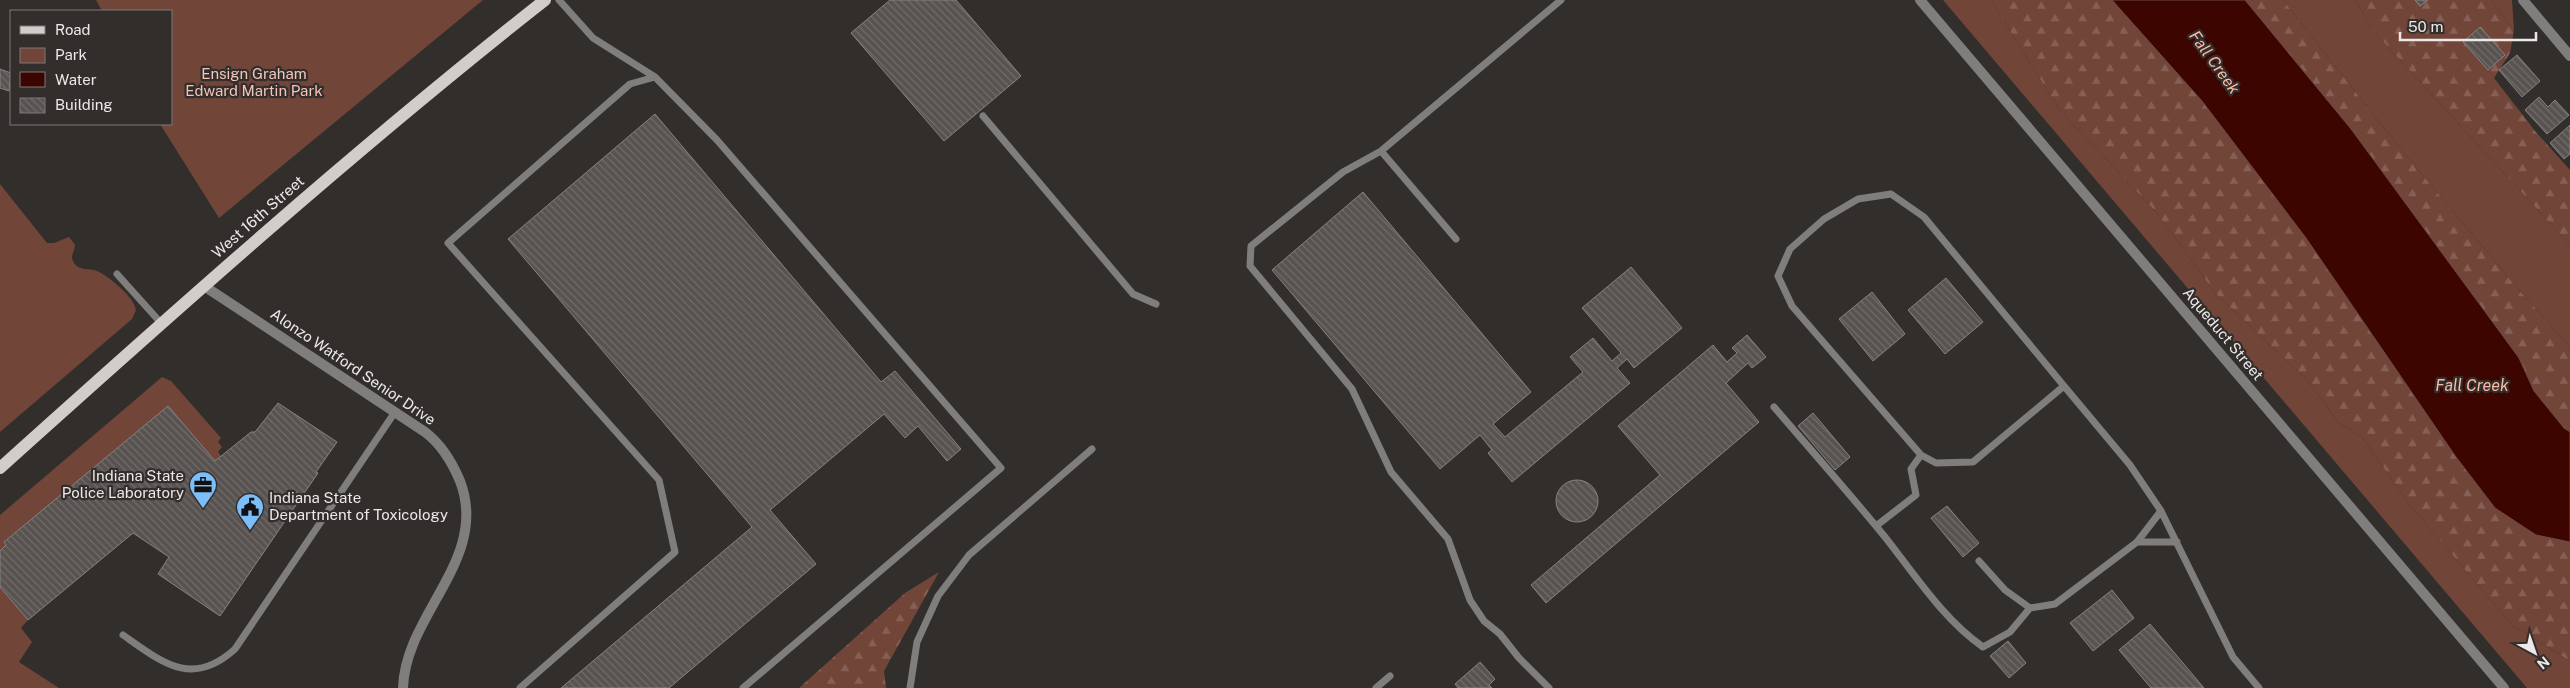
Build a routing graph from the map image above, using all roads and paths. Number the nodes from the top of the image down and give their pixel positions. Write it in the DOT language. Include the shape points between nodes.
graph roads {
  1 [pos="545,0"];
  2 [pos="559,0"];
  3 [pos="1561,0"];
  4 [pos="1920,0"];
  5 [pos="2523,0"];
  6 [pos="2570,56"];
  7 [pos="655,77"];
  8 [pos="984,116"];
  9 [pos="1381,151"];
  10 [pos="1456,239"];
  11 [pos="117,274"];
  12 [pos="204,286"];
  13 [pos="1156,304"];
  14 [pos="161,323"];
  15 [pos="2064,386"];
  16 [pos="1774,407"];
  17 [pos="395,412"];
  18 [pos="1092,449"];
  19 [pos="1921,456"];
  20 [pos="0,468"];
  21 [pos="2161,511"];
  22 [pos="1876,526"];
  23 [pos="2137,542"];
  24 [pos="2177,542"];
  25 [pos="1979,562"];
  26 [pos="2030,608"];
  27 [pos="122,635"];
  28 [pos="1390,676"];
  29 [pos="403,688"];
  30 [pos="520,688"];
  31 [pos="743,688"];
  32 [pos="910,688"];
  33 [pos="1376,688"];
  34 [pos="1549,688"];
  35 [pos="2259,688"];
  36 [pos="2504,688"];
  1 -- 12 [label="main road, West 16th Street" via="357,153"];
  2 -- 7 [label="lane" via="593,38"];
  3 -- 9 [label="lane"];
  4 -- 36 [label="street, Aqueduct Street"];
  5 -- 6 [label="street"];
  7 -- 30 [label="lane" via="630,84 448,243 659,480 675,552"];
  7 -- 31 [label="lane" via="716,140 1002,468"];
  8 -- 13 [label="lane" via="1133,294"];
  9 -- 10 [label="lane"];
  9 -- 34 [label="lane" via="1343,172 1251,246 1250,266 1352,389 1391,472 1448,539 1470,600 1484,621"];
  11 -- 14 [label="lane"];
  12 -- 14 [label="main road, West 16th Street"];
  12 -- 17 [label="street, Alonzo Watford Senior Drive"];
  14 -- 20 [label="main road, West 16th Street"];
  15 -- 19 [label="lane" via="1973,462 1936,463"];
  15 -- 19 [label="lane" via="1924,217 1890,194 1858,199 1824,219 1790,249 1778,276 1792,306"];
  15 -- 21 [label="lane" via="2130,465"];
  16 -- 22 [label="lane"];
  17 -- 27 [label="lane" via="235,649 220,662 195,671 176,669"];
  17 -- 29 [label="street, Alonzo Watford Senior Drive" via="433,438 444,451 464,491 466,511 462,550 413,646"];
  18 -- 32 [label="lane" via="969,555 938,596 917,642"];
  19 -- 22 [label="lane" via="1911,469 1916,495"];
  21 -- 23 [label="lane"];
  21 -- 24 [label="lane"];
  22 -- 26 [label="lane" via="1962,630 1983,647 2010,632"];
  23 -- 24 [label="lane"];
  23 -- 26 [label="lane" via="2055,604"];
  24 -- 35 [label="lane" via="2233,657"];
  25 -- 26 [label="lane" via="2005,590"];
  28 -- 33 [label="lane"];
}
